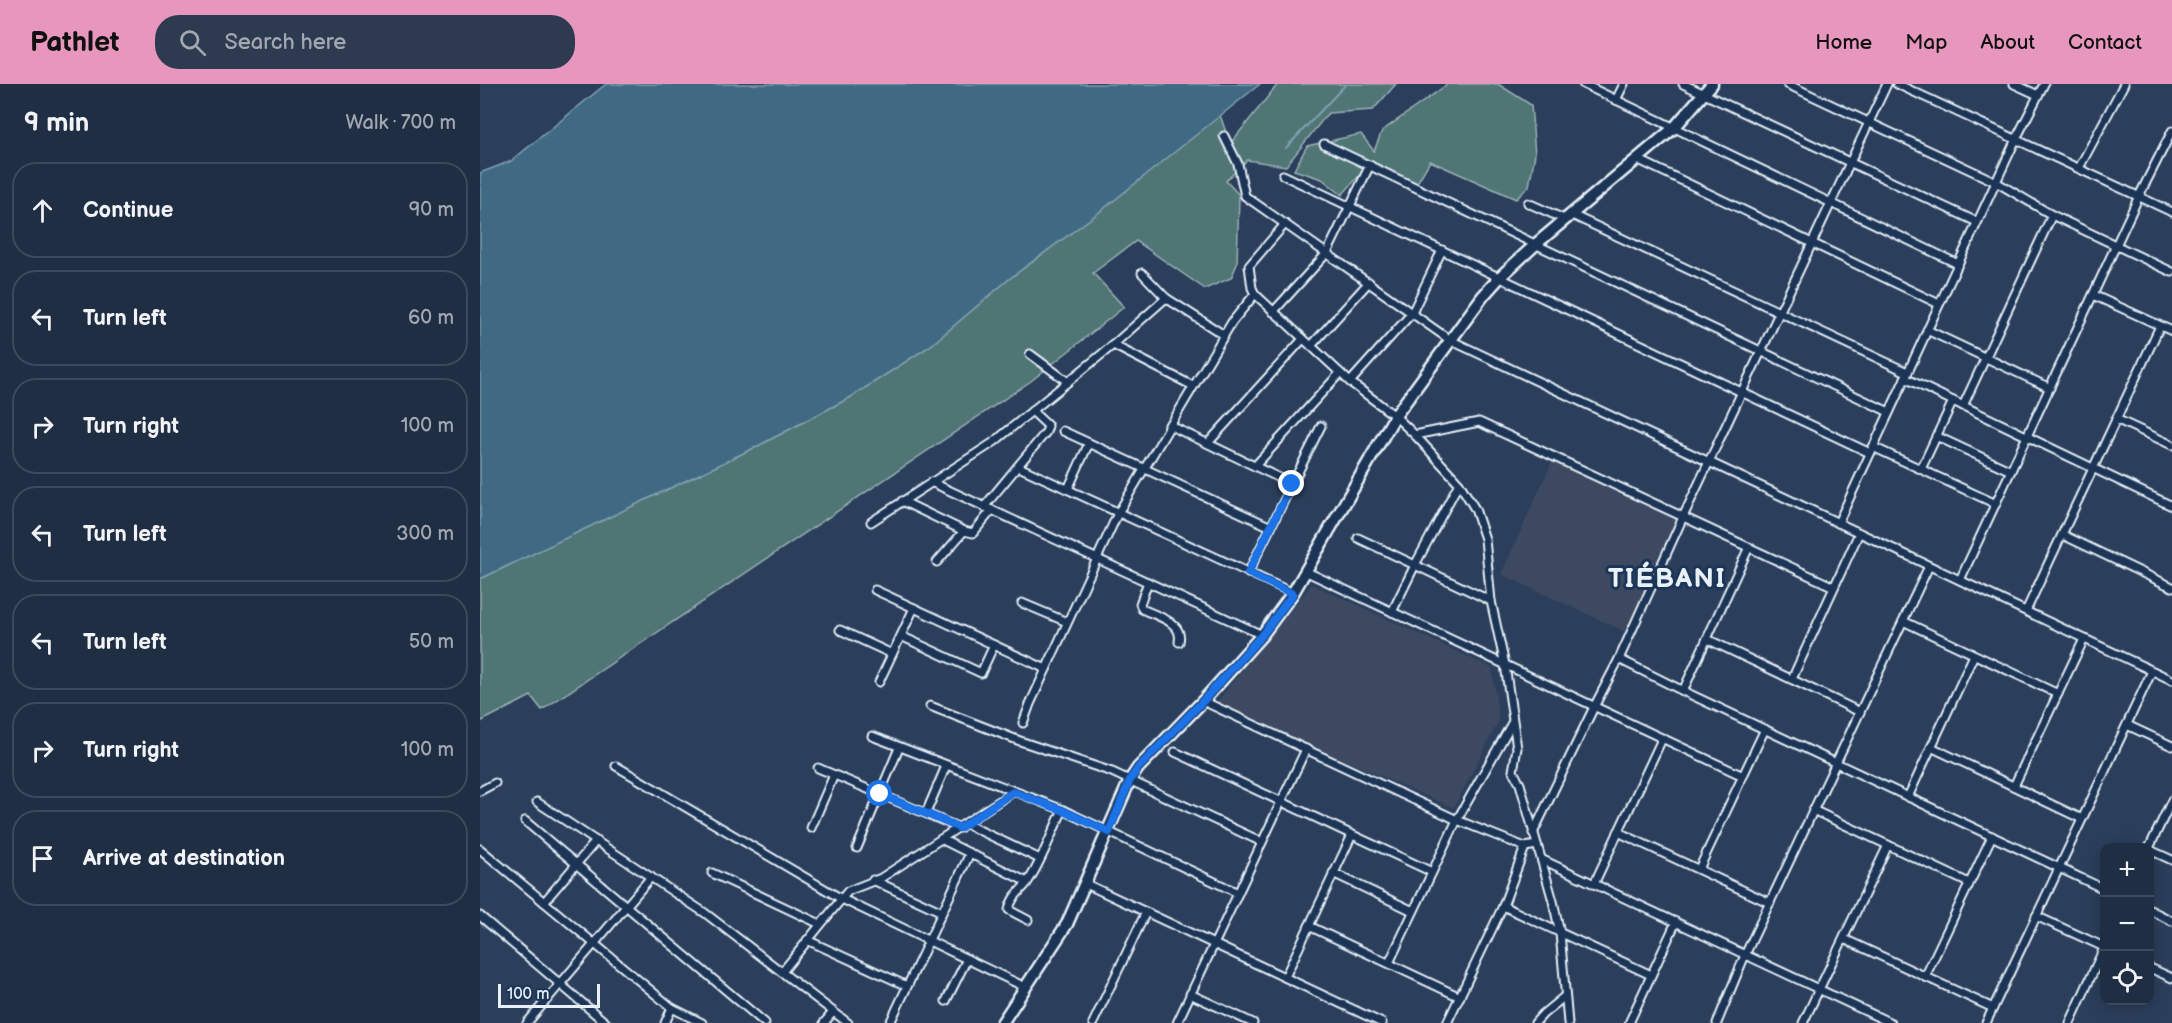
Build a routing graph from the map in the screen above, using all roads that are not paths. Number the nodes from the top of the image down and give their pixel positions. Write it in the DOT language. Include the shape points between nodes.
graph roads {
  1 [pos="1582,84"];
  2 [pos="1624,84"];
  3 [pos="1683,84"];
  4 [pos="1712,84"];
  5 [pos="1787,84"];
  6 [pos="1887,84"];
  7 [pos="1897,84"];
  8 [pos="2014,84"];
  9 [pos="2044,84"];
  10 [pos="2124,84"];
  11 [pos="1704,94"];
  12 [pos="2038,95"];
  13 [pos="1616,100"];
  14 [pos="1869,123"];
  15 [pos="1674,128"];
  16 [pos="2172,131"];
  17 [pos="1224,136"];
  18 [pos="2016,139"];
  19 [pos="1324,144"];
  20 [pos="1637,159"];
  21 [pos="1850,162"];
  22 [pos="1370,165"];
  23 [pos="2079,168"];
  24 [pos="1283,175"];
  25 [pos="1996,182"];
  26 [pos="2139,196"];
  27 [pos="1528,203"];
  28 [pos="1831,203"];
  29 [pos="1350,207"];
  30 [pos="2172,212"];
  31 [pos="2052,215"];
  32 [pos="1567,217"];
  33 [pos="1977,222"];
  34 [pos="1285,224"];
  35 [pos="1812,243"];
  36 [pos="1536,244"];
  37 [pos="2116,246"];
  38 [pos="1442,250"];
  39 [pos="1327,253"];
  40 [pos="1958,264"];
  41 [pos="2172,272"];
  42 [pos="1142,273"];
  43 [pos="1500,277"];
  44 [pos="1369,282"];
  45 [pos="1255,294"];
  46 [pos="2093,295"];
  47 [pos="1166,298"];
  48 [pos="1940,303"];
  49 [pos="1273,312"];
  50 [pos="1779,312"];
  51 [pos="1412,313"];
  52 [pos="2160,326"];
  53 [pos="1927,330"];
  54 [pos="2172,331"];
  55 [pos="1224,335"];
  56 [pos="1303,339"];
  57 [pos="1450,340"];
  58 [pos="1113,345"];
  59 [pos="1311,346"];
  60 [pos="1761,351"];
  61 [pos="1030,354"];
  62 [pos="1985,358"];
  63 [pos="1340,373"];
  64 [pos="1906,375"];
  65 [pos="1068,381"];
  66 [pos="1350,382"];
  67 [pos="1193,386"];
  68 [pos="2050,388"];
  69 [pos="1742,392"];
  70 [pos="1953,401"];
  71 [pos="1963,406"];
  72 [pos="1032,411"];
  73 [pos="1889,412"];
  74 [pos="1395,416"];
  75 [pos="2116,419"];
  76 [pos="1169,425"];
  77 [pos="1321,426"];
  78 [pos="1063,431"];
  79 [pos="1414,435"];
  80 [pos="1936,436"];
  81 [pos="2027,437"];
  82 [pos="1089,443"];
  83 [pos="1208,443"];
  84 [pos="2172,445"];
  85 [pos="1872,450"];
  86 [pos="1709,462"];
  87 [pos="1255,466"];
  88 [pos="1019,467"];
  89 [pos="1143,468"];
  90 [pos="2093,468"];
  91 [pos="1921,469"];
  92 [pos="2011,471"];
  93 [pos="931,482"];
  94 [pos="1459,483"];
  95 [pos="1292,484"];
  96 [pos="1068,489"];
  97 [pos="902,501"];
  98 [pos="1996,504"];
  99 [pos="2172,506"];
  100 [pos="984,507"];
  101 [pos="992,510"];
  102 [pos="1118,513"];
  103 [pos="1683,517"];
  104 [pos="871,522"];
  105 [pos="1838,523"];
  106 [pos="1271,527"];
  107 [pos="964,531"];
  108 [pos="1859,533"];
  109 [pos="2063,535"];
  110 [pos="1358,538"];
  111 [pos="1749,547"];
  112 [pos="1097,559"];
  113 [pos="937,562"];
  114 [pos="1415,565"];
  115 [pos="1929,566"];
  116 [pos="1248,573"];
  117 [pos="1307,573"];
  118 [pos="1960,580"];
  119 [pos="1148,582"];
  120 [pos="1834,587"];
  121 [pos="2172,587"];
  122 [pos="875,590"];
  123 [pos="1293,594"];
  124 [pos="1491,601"];
  125 [pos="1022,603"];
  126 [pos="914,608"];
  127 [pos="2026,611"];
  128 [pos="1392,612"];
  129 [pos="1903,621"];
  130 [pos="1067,622"];
  131 [pos="840,630"];
  132 [pos="1262,635"];
  133 [pos="901,636"];
  134 [pos="1707,639"];
  135 [pos="2084,639"];
  136 [pos="1179,642"];
  137 [pos="994,645"];
  138 [pos="892,654"];
  139 [pos="1974,655"];
  140 [pos="1619,659"];
  141 [pos="1505,665"];
  142 [pos="1046,669"];
  143 [pos="2152,671"];
  144 [pos="1792,679"];
  145 [pos="2172,680"];
  146 [pos="879,682"];
  147 [pos="1683,691"];
  148 [pos="2058,694"];
  149 [pos="1203,701"];
  150 [pos="930,706"];
  151 [pos="1594,707"];
  152 [pos="1860,711"];
  153 [pos="1512,722"];
  154 [pos="1023,723"];
  155 [pos="2127,725"];
  156 [pos="1765,729"];
  157 [pos="872,736"];
  158 [pos="1662,739"];
  159 [pos="2172,746"];
  160 [pos="1931,747"];
  161 [pos="899,748"];
  162 [pos="1306,749"];
  163 [pos="1175,752"];
  164 [pos="1836,763"];
  165 [pos="616,766"];
  166 [pos="946,766"];
  167 [pos="818,768"];
  168 [pos="834,775"];
  169 [pos="1743,776"];
  170 [pos="1130,780"];
  171 [pos="495,783"];
  172 [pos="2014,786"];
  173 [pos="480,791"];
  174 [pos="1013,792"];
  175 [pos="880,794"];
  176 [pos="1908,797"];
  177 [pos="2172,800"];
  178 [pos="1281,801"];
  179 [pos="537,802"];
  180 [pos="1062,810"];
  181 [pos="1813,810"];
  182 [pos="926,813"];
  183 [pos="2082,819"];
  184 [pos="1456,820"];
  185 [pos="525,821"];
  186 [pos="963,826"];
  187 [pos="811,828"];
  188 [pos="1618,831"];
  189 [pos="1109,832"];
  190 [pos="1533,833"];
  191 [pos="1352,835"];
  192 [pos="1992,836"];
  193 [pos="941,839"];
  194 [pos="596,841"];
  195 [pos="1262,842"];
  196 [pos="2153,843"];
  197 [pos="1537,845"];
  198 [pos="1888,845"];
  199 [pos="857,848"];
  200 [pos="1524,848"];
  201 [pos="480,849"];
  202 [pos="2154,851"];
  203 [pos="970,853"];
  204 [pos="1040,859"];
  205 [pos="1543,860"];
  206 [pos="2172,861"];
  207 [pos="576,864"];
  208 [pos="2059,868"];
  209 [pos="1699,870"];
  210 [pos="1432,872"];
  211 [pos="712,873"];
  212 [pos="1333,873"];
  213 [pos="651,878"];
  214 [pos="873,880"];
  215 [pos="1027,882"];
  216 [pos="1086,884"];
  217 [pos="1594,884"];
  218 [pos="1969,884"];
  219 [pos="2100,887"];
  220 [pos="1238,892"];
  221 [pos="840,898"];
  222 [pos="544,902"];
  223 [pos="1770,903"];
  224 [pos="626,906"];
  225 [pos="1503,906"];
  226 [pos="1413,911"];
  227 [pos="942,912"];
  228 [pos="1146,912"];
  229 [pos="2154,912"];
  230 [pos="480,916"];
  231 [pos="2036,916"];
  232 [pos="1028,920"];
  233 [pos="2172,921"];
  234 [pos="1676,922"];
  235 [pos="820,924"];
  236 [pos="1309,926"];
  237 [pos="1560,933"];
  238 [pos="1844,939"];
  239 [pos="807,940"];
  240 [pos="928,941"];
  241 [pos="594,944"];
  242 [pos="1214,944"];
  243 [pos="2100,946"];
  244 [pos="2103,951"];
  245 [pos="1745,955"];
  246 [pos="967,959"];
  247 [pos="1389,963"];
  248 [pos="2154,970"];
  249 [pos="782,972"];
  250 [pos="1651,975"];
  251 [pos="1285,977"];
  252 [pos="1925,977"];
  253 [pos="2172,978"];
  254 [pos="560,984"];
  255 [pos="907,986"];
  256 [pos="1025,987"];
  257 [pos="1819,989"];
  258 [pos="1190,994"];
  259 [pos="1565,996"];
  260 [pos="1460,997"];
  261 [pos="946,1001"];
  262 [pos="672,1008"];
  263 [pos="1993,1008"];
  264 [pos="833,1012"];
  265 [pos="1364,1014"];
  266 [pos="1007,1021"];
  267 [pos="527,1023"];
  268 [pos="606,1023"];
  269 [pos="664,1023"];
  270 [pos="702,1023"];
  271 [pos="765,1023"];
  272 [pos="824,1023"];
  273 [pos="848,1023"];
  274 [pos="890,1023"];
  275 [pos="1093,1023"];
  276 [pos="1177,1023"];
  277 [pos="1253,1023"];
  278 [pos="1360,1023"];
  279 [pos="1382,1023"];
  280 [pos="1447,1023"];
  281 [pos="1535,1023"];
  282 [pos="1568,1023"];
  283 [pos="1629,1023"];
  284 [pos="1717,1023"];
  285 [pos="1803,1023"];
  286 [pos="1891,1023"];
  287 [pos="1986,1023"];
  288 [pos="2070,1023"];
  1 -- 13 [label="street"];
  2 -- 13 [label="street"];
  3 -- 11 [label="street"];
  4 -- 11 [label="main road"];
  5 -- 14 [label="street"];
  6 -- 14 [label="street"];
  7 -- 18 [label="street"];
  8 -- 12 [label="street"];
  9 -- 12 [label="street"];
  10 -- 23 [label="street"];
  11 -- 15 [label="main road"];
  11 -- 21 [label="street"];
  12 -- 18 [label="street"];
  13 -- 15 [label="street"];
  14 -- 21 [label="street"];
  14 -- 25 [label="street"];
  15 -- 20 [label="main road"];
  15 -- 28 [label="street"];
  16 -- 26 [label="street"];
  17 -- 34 [label="street" via="1238,164 1245,196"];
  18 -- 23 [label="street"];
  18 -- 25 [label="street"];
  19 -- 22 [label="street"];
  20 -- 32 [label="main road"];
  20 -- 35 [label="street"];
  21 -- 28 [label="street"];
  21 -- 33 [label="street"];
  22 -- 29 [label="street"];
  22 -- 36 [label="street"];
  23 -- 26 [label="street"];
  24 -- 29 [label="street"];
  25 -- 31 [label="street"];
  25 -- 33 [label="street"];
  26 -- 30 [label="street"];
  26 -- 37 [label="street"];
  27 -- 32 [label="street"];
  28 -- 35 [label="street"];
  28 -- 40 [label="street"];
  29 -- 38 [label="street"];
  29 -- 39 [label="street"];
  31 -- 37 [label="street"];
  31 -- 62 [label="street"];
  32 -- 36 [label="main road"];
  32 -- 50 [label="street"];
  33 -- 40 [label="street"];
  34 -- 39 [label="street"];
  34 -- 45 [label="street" via="1249,266"];
  35 -- 48 [label="street"];
  35 -- 50 [label="street"];
  36 -- 43 [label="main road"];
  36 -- 60 [label="street"];
  37 -- 41 [label="street"];
  37 -- 46 [label="street"];
  38 -- 43 [label="street"];
  38 -- 51 [label="street"];
  39 -- 44 [label="street"];
  39 -- 49 [label="street"];
  40 -- 48 [label="street"];
  42 -- 47 [label="street"];
  43 -- 57 [label="main road"];
  43 -- 69 [label="street"];
  44 -- 51 [label="street"];
  44 -- 59 [label="street"];
  45 -- 49 [label="street"];
  45 -- 55 [label="street"];
  46 -- 52 [label="street"];
  46 -- 68 [label="street"];
  47 -- 55 [label="street"];
  47 -- 58 [label="street"];
  48 -- 53 [label="street"];
  49 -- 56 [label="street"];
  50 -- 60 [label="street"];
  50 -- 64 [label="street"];
  51 -- 57 [label="street"];
  51 -- 66 [label="street"];
  52 -- 54 [label="street"];
  52 -- 75 [label="street"];
  53 -- 62 [label="street"];
  53 -- 64 [label="street"];
  55 -- 67 [label="street"];
  56 -- 59 [label="street"];
  56 -- 83 [label="street"];
  57 -- 74 [label="main road"];
  57 -- 86 [label="street"];
  58 -- 65 [label="street"];
  58 -- 67 [label="street"];
  59 -- 63 [label="street"];
  60 -- 69 [label="street"];
  60 -- 73 [label="street"];
  61 -- 65 [label="street"];
  62 -- 68 [label="street"];
  62 -- 71 [label="street"];
  63 -- 66 [label="street"];
  63 -- 87 [label="street"];
  64 -- 70 [label="street"];
  64 -- 73 [label="street"];
  65 -- 72 [label="street"];
  66 -- 74 [label="street"];
  67 -- 76 [label="street"];
  68 -- 81 [label="street"];
  69 -- 85 [label="street"];
  69 -- 86 [label="street"];
  70 -- 71 [label="street"];
  70 -- 80 [label="street"];
  71 -- 81 [label="street"];
  72 -- 88 [label="street" via="1048,426"];
  72 -- 93 [label="street" via="994,442"];
  73 -- 85 [label="street"];
  74 -- 79 [label="street"];
  74 -- 117 [label="main road"];
  75 -- 84 [label="street"];
  75 -- 90 [label="street"];
  76 -- 83 [label="street"];
  76 -- 89 [label="street"];
  77 -- 95 [label="street"];
  78 -- 82 [label="street"];
  79 -- 94 [label="street"];
  79 -- 103 [label="street" via="1479,422"];
  80 -- 91 [label="street"];
  80 -- 92 [label="street"];
  81 -- 90 [label="street"];
  81 -- 92 [label="street"];
  82 -- 89 [label="street"];
  82 -- 96 [label="street"];
  83 -- 87 [label="street"];
  85 -- 91 [label="street"];
  85 -- 105 [label="street"];
  86 -- 103 [label="street"];
  86 -- 105 [label="street"];
  87 -- 95 [label="street"];
  88 -- 96 [label="street"];
  88 -- 100 [label="street"];
  89 -- 102 [label="street"];
  89 -- 106 [label="street"];
  90 -- 99 [label="street"];
  90 -- 109 [label="street"];
  91 -- 98 [label="street"];
  92 -- 98 [label="street"];
  93 -- 97 [label="street"];
  93 -- 100 [label="street"];
  94 -- 114 [label="street"];
  94 -- 124 [label="street" via="1475,509 1485,539"];
  95 -- 106 [label="street"];
  96 -- 102 [label="street"];
  97 -- 104 [label="street"];
  97 -- 107 [label="street"];
  98 -- 118 [label="street"];
  100 -- 101 [label="street"];
  101 -- 107 [label="street" via="973,533"];
  101 -- 112 [label="street"];
  102 -- 112 [label="street"];
  102 -- 116 [label="street"];
  103 -- 111 [label="street"];
  103 -- 140 [label="street"];
  105 -- 108 [label="street"];
  106 -- 116 [label="street"];
  107 -- 113 [label="street"];
  108 -- 115 [label="street"];
  108 -- 120 [label="street"];
  109 -- 121 [label="street"];
  109 -- 127 [label="street"];
  110 -- 114 [label="street"];
  111 -- 120 [label="street"];
  111 -- 134 [label="street"];
  112 -- 119 [label="street"];
  112 -- 130 [label="street"];
  114 -- 124 [label="street"];
  114 -- 128 [label="street"];
  115 -- 118 [label="street"];
  115 -- 129 [label="street"];
  116 -- 123 [label="street"];
  117 -- 123 [label="main road"];
  117 -- 128 [label="street"];
  118 -- 127 [label="street"];
  119 -- 132 [label="street"];
  119 -- 136 [label="street" via="1140,604 1142,609 1176,625"];
  120 -- 144 [label="street"];
  122 -- 126 [label="street"];
  123 -- 132 [label="main road"];
  124 -- 141 [label="street"];
  125 -- 130 [label="street"];
  126 -- 133 [label="street"];
  126 -- 137 [label="street"];
  127 -- 135 [label="street"];
  128 -- 141 [label="street"];
  129 -- 139 [label="street"];
  129 -- 152 [label="street"];
  130 -- 142 [label="street"];
  131 -- 138 [label="street"];
  132 -- 149 [label="main road"];
  133 -- 137 [label="street" via="981,673"];
  133 -- 138 [label="street"];
  134 -- 144 [label="street"];
  134 -- 147 [label="street"];
  135 -- 143 [label="street"];
  135 -- 148 [label="street"];
  137 -- 142 [label="street"];
  138 -- 146 [label="street"];
  139 -- 148 [label="street"];
  139 -- 160 [label="street"];
  140 -- 147 [label="street"];
  140 -- 151 [label="street"];
  141 -- 151 [label="street"];
  141 -- 153 [label="street"];
  142 -- 154 [label="street"];
  143 -- 145 [label="street"];
  143 -- 155 [label="street"];
  144 -- 152 [label="street"];
  147 -- 156 [label="street"];
  148 -- 172 [label="street"];
  149 -- 162 [label="street"];
  149 -- 170 [label="main road"];
  150 -- 170 [label="street"];
  151 -- 158 [label="street"];
  151 -- 190 [label="street"];
  152 -- 164 [label="street"];
  153 -- 184 [label="street"];
  153 -- 190 [label="street" via="1517,748 1513,771"];
  155 -- 159 [label="street"];
  155 -- 183 [label="street"];
  156 -- 164 [label="street"];
  156 -- 169 [label="street"];
  157 -- 161 [label="street"];
  158 -- 169 [label="street"];
  158 -- 188 [label="street"];
  160 -- 172 [label="street"];
  160 -- 176 [label="street"];
  161 -- 166 [label="street"];
  161 -- 175 [label="street"];
  162 -- 178 [label="street"];
  162 -- 184 [label="street"];
  163 -- 178 [label="street"];
  164 -- 176 [label="street"];
  164 -- 181 [label="street"];
  165 -- 221 [label="street"];
  166 -- 174 [label="street"];
  166 -- 182 [label="street"];
  167 -- 168 [label="street"];
  168 -- 175 [label="street"];
  168 -- 187 [label="street"];
  169 -- 209 [label="street"];
  170 -- 189 [label="main road"];
  170 -- 195 [label="street"];
  171 -- 173 [label="street"];
  172 -- 183 [label="street"];
  174 -- 180 [label="street"];
  174 -- 186 [label="street"];
  175 -- 182 [label="street"];
  175 -- 199 [label="street"];
  176 -- 192 [label="street"];
  177 -- 196 [label="street"];
  178 -- 191 [label="street"];
  178 -- 195 [label="street"];
  179 -- 194 [label="street"];
  180 -- 189 [label="street"];
  180 -- 204 [label="street"];
  181 -- 198 [label="street"];
  181 -- 223 [label="street"];
  182 -- 186 [label="street"];
  183 -- 208 [label="street"];
  184 -- 200 [label="street"];
  184 -- 210 [label="street"];
  185 -- 207 [label="street"];
  186 -- 193 [label="street"];
  186 -- 204 [label="street"];
  188 -- 209 [label="street"];
  188 -- 217 [label="street"];
  189 -- 216 [label="main road"];
  189 -- 220 [label="street"];
  190 -- 197 [label="street"];
  191 -- 210 [label="street"];
  191 -- 212 [label="street"];
  192 -- 208 [label="street"];
  192 -- 218 [label="street"];
  193 -- 203 [label="street"];
  193 -- 214 [label="street"];
  194 -- 207 [label="street"];
  194 -- 213 [label="street"];
  195 -- 220 [label="street"];
  197 -- 200 [label="street"];
  197 -- 205 [label="street"];
  198 -- 218 [label="street"];
  198 -- 238 [label="street"];
  200 -- 225 [label="street"];
  201 -- 222 [label="street"];
  202 -- 206 [label="street"];
  203 -- 215 [label="street"];
  203 -- 227 [label="street"];
  204 -- 215 [label="street"];
  205 -- 217 [label="street"];
  205 -- 237 [label="street"];
  207 -- 222 [label="street"];
  207 -- 224 [label="street"];
  208 -- 219 [label="street"];
  208 -- 231 [label="street"];
  209 -- 223 [label="street"];
  210 -- 226 [label="street"];
  211 -- 235 [label="street"];
  212 -- 226 [label="street"];
  212 -- 236 [label="street"];
  213 -- 224 [label="street"];
  213 -- 249 [label="street" via="705,913"];
  214 -- 221 [label="street"];
  214 -- 227 [label="street"];
  215 -- 232 [label="street" via="1013,898 1009,910"];
  216 -- 228 [label="street"];
  216 -- 256 [label="main road" via="1067,924"];
  217 -- 234 [label="street"];
  218 -- 252 [label="street"];
  220 -- 242 [label="street"];
  221 -- 235 [label="street"];
  221 -- 240 [label="street"];
  222 -- 241 [label="street"];
  223 -- 245 [label="street"];
  224 -- 241 [label="street"];
  224 -- 271 [label="street"];
  225 -- 237 [label="street"];
  225 -- 260 [label="street"];
  226 -- 247 [label="street"];
  227 -- 240 [label="street"];
  228 -- 242 [label="street"];
  228 -- 275 [label="street"];
  229 -- 233 [label="street"];
  230 -- 254 [label="street"];
  231 -- 243 [label="street"];
  231 -- 263 [label="street"];
  234 -- 245 [label="street"];
  234 -- 250 [label="street"];
  235 -- 239 [label="street"];
  236 -- 247 [label="street"];
  236 -- 251 [label="street"];
  237 -- 250 [label="street"];
  237 -- 259 [label="street"];
  238 -- 252 [label="street"];
  238 -- 257 [label="street"];
  239 -- 249 [label="street"];
  239 -- 255 [label="street"];
  240 -- 246 [label="street"];
  240 -- 255 [label="street"];
  241 -- 254 [label="street"];
  241 -- 262 [label="street"];
  242 -- 251 [label="street"];
  242 -- 258 [label="street"];
  244 -- 288 [label="street"];
  245 -- 257 [label="street"];
  245 -- 284 [label="street"];
  246 -- 256 [label="street"];
  246 -- 261 [label="street"];
  247 -- 260 [label="street"];
  248 -- 253 [label="street"];
  249 -- 264 [label="street"];
  250 -- 283 [label="street"];
  251 -- 265 [label="street"];
  252 -- 263 [label="street"];
  254 -- 267 [label="street"];
  254 -- 268 [label="street"];
  255 -- 274 [label="street"];
  256 -- 266 [label="main road"];
  257 -- 285 [label="street"];
  257 -- 286 [label="street"];
  258 -- 276 [label="street"];
  258 -- 277 [label="street"];
  259 -- 281 [label="street"];
  259 -- 282 [label="street"];
  260 -- 280 [label="street"];
  262 -- 269 [label="street"];
  262 -- 270 [label="street"];
  263 -- 287 [label="street"];
  264 -- 272 [label="street"];
  264 -- 273 [label="street"];
  265 -- 278 [label="street"];
  265 -- 279 [label="street"];
}
